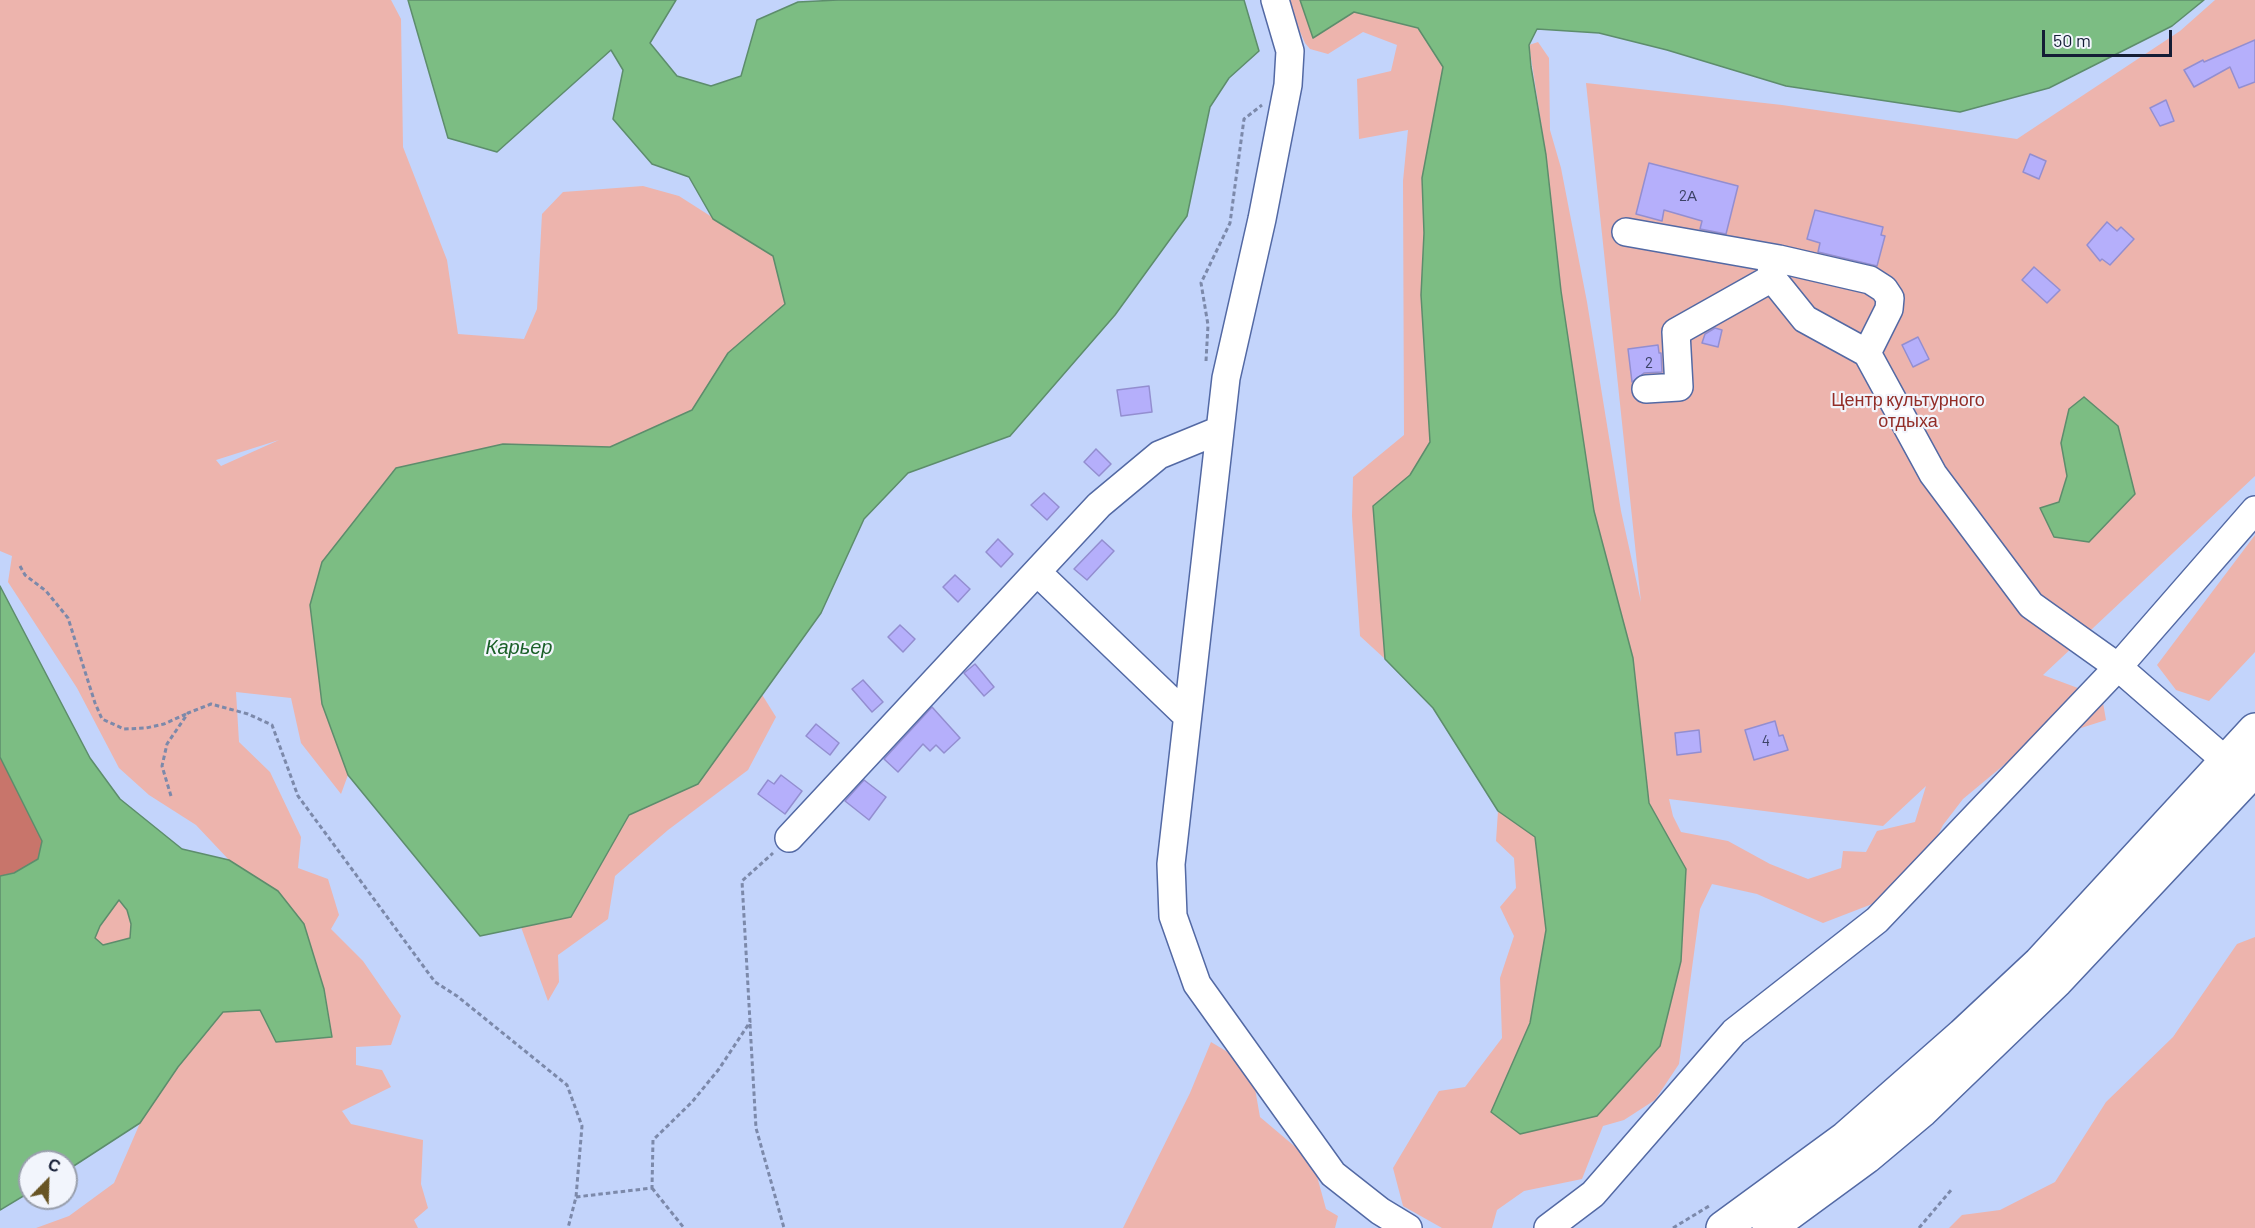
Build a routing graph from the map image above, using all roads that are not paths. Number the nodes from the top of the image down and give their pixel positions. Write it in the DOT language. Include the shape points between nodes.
graph roads {
  1 [pos="1275,0"];
  2 [pos="1626,232"];
  3 [pos="1771,268"];
  4 [pos="1868,353"];
  5 [pos="1646,389"];
  6 [pos="1220,430"];
  7 [pos="2255,510"];
  8 [pos="1037,572"];
  9 [pos="2118,667"];
  10 [pos="1187,717"];
  11 [pos="2255,730"];
  12 [pos="2240,765"];
  13 [pos="789,838"];
  14 [pos="1408,1228"];
  15 [pos="1548,1228"];
  16 [pos="1724,1228"];
  17 [pos="1769,1228"];
  1 -- 6 [label="lane" via="1290,51 1288,85 1226,378"];
  2 -- 3 [label="lane"];
  3 -- 4 [label="lane" via="1805,318"];
  3 -- 4 [label="lane" via="1870,280 1884,289 1890,298 1889,309"];
  3 -- 5 [label="lane" via="1676,332 1679,387"];
  4 -- 9 [label="lane" via="1933,474 2031,605"];
  6 -- 8 [label="lane" via="1159,455 1099,505"];
  6 -- 10 [label="lane"];
  7 -- 9 [label="lane"];
  8 -- 10 [label="lane"];
  8 -- 13 [label="lane"];
  9 -- 12 [label="lane"];
  9 -- 15 [label="lane" via="1876,920 1734,1032 1593,1194"];
  10 -- 14 [label="lane" via="1171,864 1173,916 1197,984 1333,1174"];
  11 -- 12 [label="highway"];
  12 -- 16 [label="highway" via="1963,1035 1846,1138"];
  12 -- 17 [label="highway" via="2057,980 1921,1111"];
}
